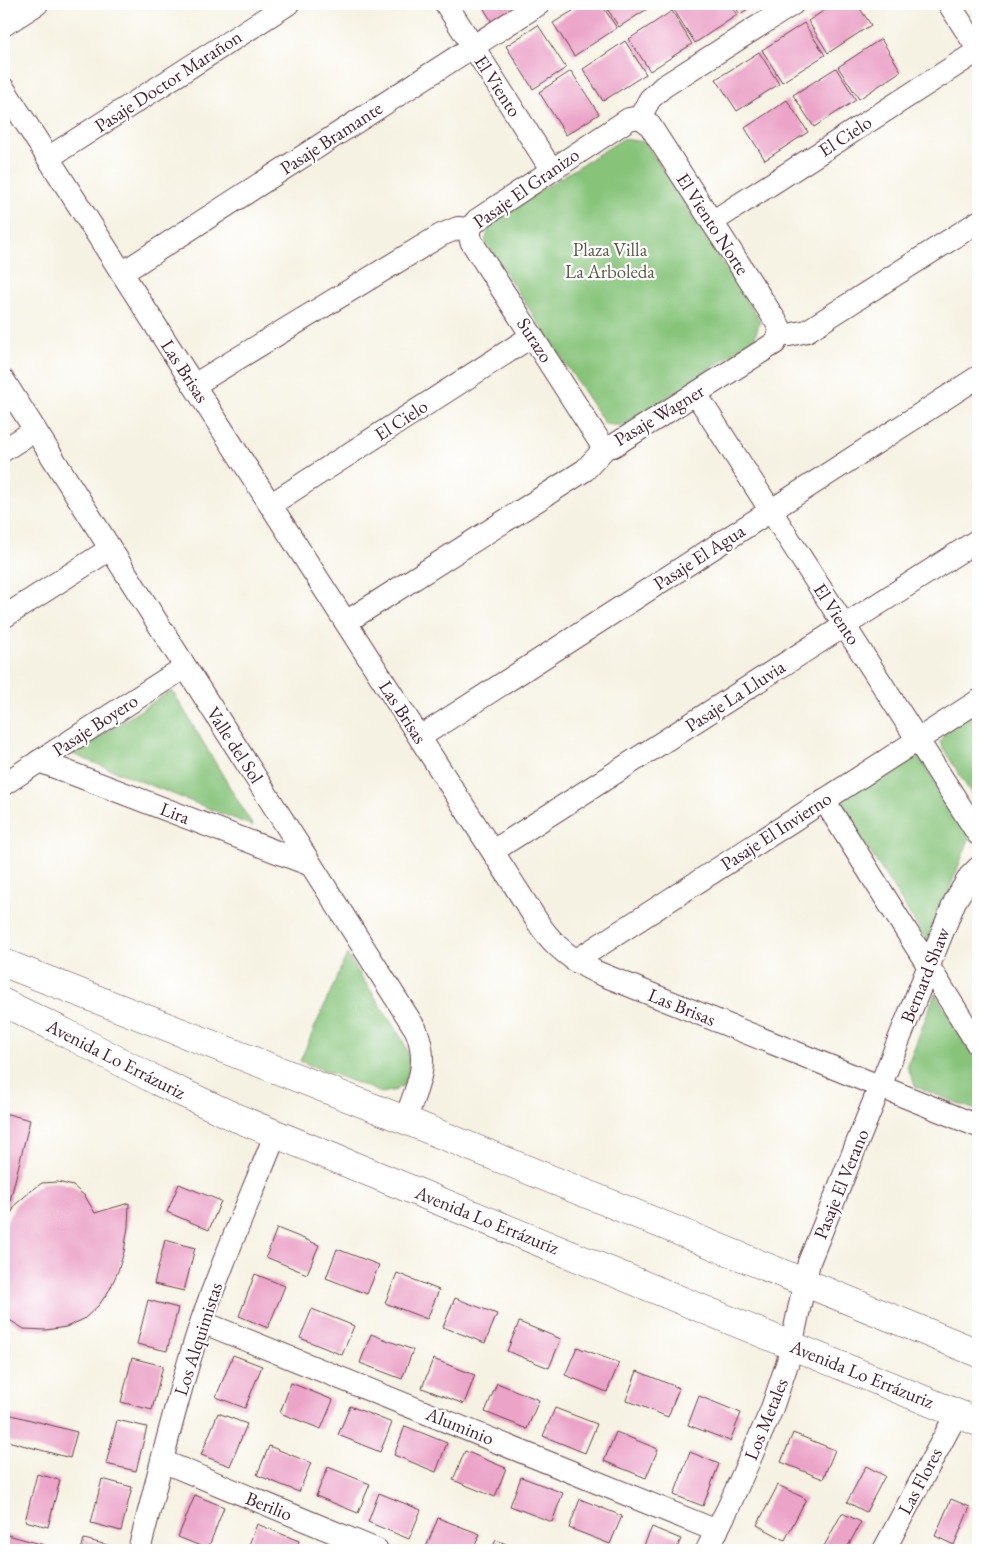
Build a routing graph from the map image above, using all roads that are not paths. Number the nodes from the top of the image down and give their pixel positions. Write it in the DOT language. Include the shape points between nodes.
graph roads {
  1 [pos="37,4"];
  2 [pos="288,4"];
  3 [pos="446,4"];
  4 [pos="539,4"];
  5 [pos="793,4"];
  6 [pos="949,4"];
  7 [pos="4,25"];
  8 [pos="473,46"];
  9 [pos="978,50"];
  10 [pos="4,89"];
  11 [pos="640,117"];
  12 [pos="48,158"];
  13 [pos="551,169"];
  14 [pos="712,222"];
  15 [pos="978,222"];
  16 [pos="469,229"];
  17 [pos="122,273"];
  18 [pos="780,335"];
  19 [pos="532,336"];
  20 [pos="978,378"];
  21 [pos="4,381"];
  22 [pos="194,386"];
  23 [pos="696,394"];
  24 [pos="35,430"];
  25 [pos="607,446"];
  26 [pos="4,450"];
  27 [pos="270,505"];
  28 [pos="771,511"];
  29 [pos="978,540"];
  30 [pos="110,549"];
  31 [pos="4,617"];
  32 [pos="346,622"];
  33 [pos="845,625"];
  34 [pos="185,667"];
  35 [pos="978,701"];
  36 [pos="420,737"];
  37 [pos="918,740"];
  38 [pos="39,761"];
  39 [pos="4,784"];
  40 [pos="824,800"];
  41 [pos="978,834"];
  42 [pos="493,851"];
  43 [pos="312,865"];
  44 [pos="978,868"];
  45 [pos="574,961"];
  46 [pos="4,963"];
  47 [pos="928,965"];
  48 [pos="4,1003"];
  49 [pos="977,1040"];
  50 [pos="880,1087"];
  51 [pos="405,1120"];
  52 [pos="978,1126"];
  53 [pos="276,1134"];
  54 [pos="804,1282"];
  55 [pos="202,1322"];
  56 [pos="791,1344"];
  57 [pos="978,1353"];
  58 [pos="967,1417"];
  59 [pos="162,1462"];
  60 [pos="712,1541"];
  61 [pos="139,1550"];
  62 [pos="377,1550"];
  63 [pos="884,1550"];
  1 -- 7 [label="street"];
  2 -- 12 [label="street, Pasaje Doctor Marañon"];
  3 -- 8 [label="street, El Viento"];
  4 -- 8 [label="street, Pasaje Bramante"];
  5 -- 11 [label="street" via="663,86 650,99"];
  6 -- 9 [label="street"];
  8 -- 13 [label="street, El Viento"];
  8 -- 17 [label="street, Pasaje Bramante"];
  9 -- 14 [label="street, El Cielo"];
  10 -- 12 [label="street, Las Brisas"];
  11 -- 13 [label="street, Pasaje El Granizo" via="629,119"];
  11 -- 14 [label="street, El Viento Norte" via="649,124"];
  12 -- 17 [label="street, Las Brisas"];
  13 -- 16 [label="street, Pasaje El Granizo" via="477,220"];
  14 -- 18 [label="street, El Viento Norte" via="779,326"];
  15 -- 18 [label="street" via="807,331"];
  16 -- 19 [label="street, Surazo" via="471,241"];
  16 -- 22 [label="street, Pasaje El Granizo" via="458,228 441,235"];
  17 -- 22 [label="street, Las Brisas"];
  18 -- 23 [label="street, Pasaje Wagner" via="775,343"];
  19 -- 25 [label="street, Surazo" via="601,444"];
  19 -- 27 [label="street, El Cielo"];
  20 -- 28 [label="street, Pasaje El Agua"];
  21 -- 24 [label="street, Valle del Sol"];
  22 -- 27 [label="street, Las Brisas"];
  23 -- 25 [label="street, Pasaje Wagner" via="613,446"];
  23 -- 28 [label="street, El Viento"];
  24 -- 26 [label="street"];
  24 -- 30 [label="street, Valle del Sol"];
  25 -- 32 [label="street, Pasaje Wagner" via="585,470"];
  27 -- 32 [label="street, Las Brisas"];
  28 -- 33 [label="street, El Viento"];
  28 -- 36 [label="street, Pasaje El Agua"];
  29 -- 33 [label="street, Pasaje La Lluvia"];
  30 -- 31 [label="street"];
  30 -- 34 [label="street, Valle del Sol"];
  32 -- 36 [label="street, Las Brisas"];
  33 -- 37 [label="street, El Viento"];
  33 -- 42 [label="street, Pasaje La Lluvia"];
  34 -- 38 [label="street, Pasaje Boyero"];
  34 -- 43 [label="street, Valle del Sol"];
  35 -- 37 [label="street, Pasaje El Invierno"];
  36 -- 42 [label="street, Las Brisas"];
  37 -- 40 [label="street, Pasaje El Invierno"];
  37 -- 41 [label="street, El Viento"];
  38 -- 39 [label="street, Pasaje Boyero"];
  38 -- 43 [label="street, Lira"];
  40 -- 45 [label="street, Pasaje El Invierno"];
  40 -- 47 [label="street"];
  42 -- 45 [label="street, Las Brisas" via="547,936"];
  43 -- 51 [label="street, Valle del Sol" via="420,1040 422,1073"];
  44 -- 47 [label="street, Bernard Shaw" via="954,900"];
  45 -- 50 [label="street, Las Brisas"];
  46 -- 51 [label="main road"];
  47 -- 49 [label="street"];
  47 -- 50 [label="street, Bernard Shaw"];
  48 -- 53 [label="main road, Avenida Lo Errázuriz" via="158,1081"];
  50 -- 52 [label="street, Las Brisas"];
  50 -- 54 [label="street, Pasaje El Verano" via="809,1262"];
  51 -- 54 [label="main road"];
  53 -- 55 [label="street, Los Alquimistas"];
  53 -- 56 [label="main road, Avenida Lo Errázuriz"];
  54 -- 56 [label="street, Los Metales"];
  54 -- 57 [label="main road"];
  55 -- 59 [label="street, Los Alquimistas"];
  55 -- 60 [label="street, Aluminio"];
  56 -- 58 [label="main road, Avenida Lo Errázuriz"];
  56 -- 60 [label="street, Los Metales" via="771,1411"];
  58 -- 63 [label="street, Las Flores"];
  59 -- 61 [label="street, Los Alquimistas"];
  59 -- 62 [label="street, Berilio"];
}
